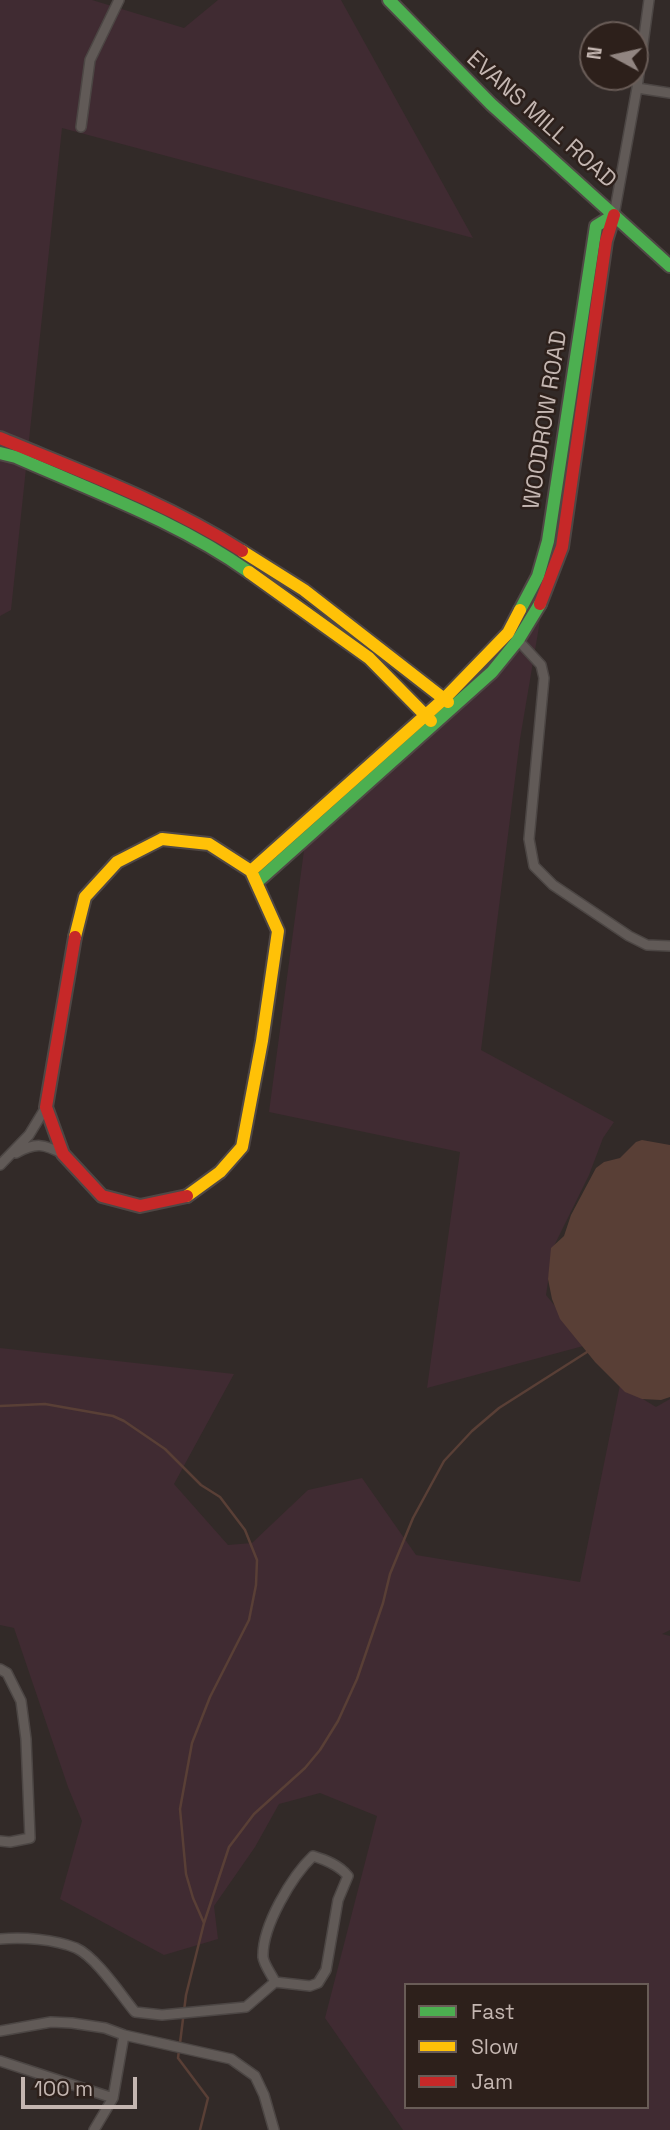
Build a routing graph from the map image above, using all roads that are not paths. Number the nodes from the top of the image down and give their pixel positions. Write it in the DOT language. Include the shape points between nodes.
graph roads {
  1 [pos="119,0"];
  2 [pos="389,0"];
  3 [pos="649,0"];
  4 [pos="646,21"];
  5 [pos="649,90"];
  6 [pos="636,91"];
  7 [pos="670,93"];
  8 [pos="81,127"];
  9 [pos="614,215"];
  10 [pos="670,266"];
  11 [pos="0,438"];
  12 [pos="0,453"];
  13 [pos="513,636"];
  14 [pos="449,703"];
  15 [pos="429,720"];
  16 [pos="254,876"];
  17 [pos="670,946"];
  18 [pos="46,1107"];
  19 [pos="64,1154"];
  20 [pos="11,1155"];
  21 [pos="0,1166"];
  22 [pos="0,1670"];
  23 [pos="0,1841"];
  24 [pos="0,1939"];
  25 [pos="275,1982"];
  26 [pos="0,2031"];
  27 [pos="124,2035"];
  28 [pos="0,2062"];
  29 [pos="113,2098"];
  30 [pos="94,2130"];
  31 [pos="274,2130"];
  1 -- 8 [label="street" via="90,60"];
  2 -- 9 [label="street, EVANS MILL ROAD" via="440,56"];
  3 -- 4 [label="street, WOODROW ROAD"];
  5 -- 7 [label="street"];
  6 -- 9 [label="street, WOODROW ROAD"];
  9 -- 10 [label="street, EVANS MILL ROAD"];
  9 -- 13 [label="street, WOODROW ROAD" via="596,226 548,541"];
  11 -- 14 [label="street" via="211,531 304,590"];
  12 -- 15 [label="street" via="159,520 225,555 369,658"];
  13 -- 14 [label="street, WOODROW ROAD"];
  13 -- 17 [label="street" via="541,665 544,678 529,839 534,866 553,885 629,936 647,945"];
  14 -- 15 [label="street, WOODROW ROAD"];
  15 -- 16 [label="street, WOODROW ROAD"];
  16 -- 18 [label="street" via="209,844 162,839 117,862 85,897"];
  16 -- 19 [label="street" via="278,931 242,1147 220,1172 184,1198 140,1206 102,1196"];
  18 -- 19 [label="street"];
  18 -- 20 [label="street"];
  19 -- 20 [label="street" via="46,1145 28,1146"];
  20 -- 21 [label="street"];
  22 -- 23 [label="street" via="7,1673 21,1701 30,1838"];
  24 -- 25 [label="street" via="78,1949 135,2012 162,2015 246,2007"];
  25 -- 25 [label="street" via="310,1986 326,1970 338,1900 348,1876 328,1861 313,1856 302,1866 270,1919 263,1959"];
  26 -- 27 [label="street" via="51,2022 105,2028"];
  27 -- 29 [label="street"];
  27 -- 31 [label="street" via="231,2059 256,2076"];
  28 -- 29 [label="street"];
  29 -- 30 [label="street"];
}
